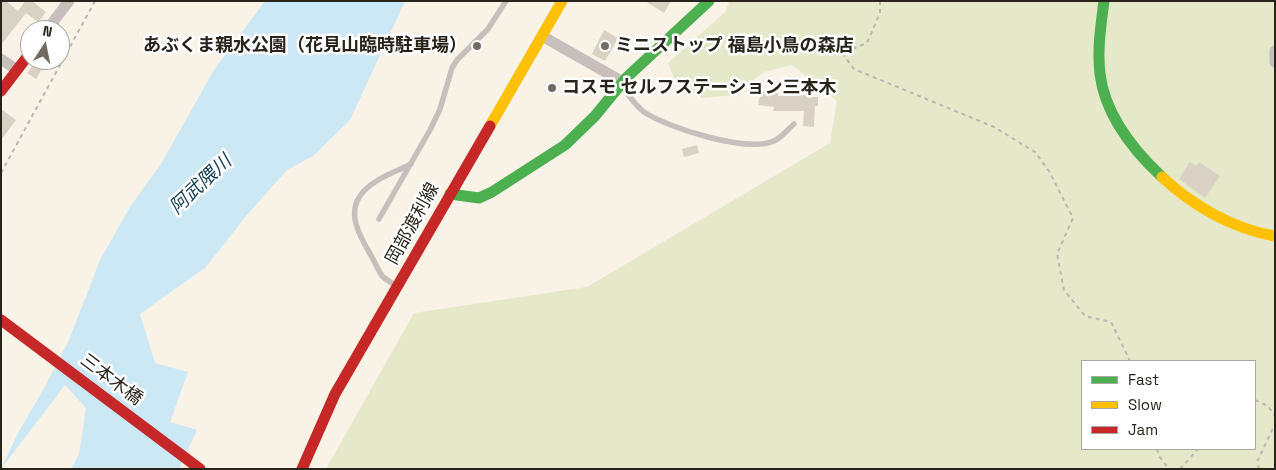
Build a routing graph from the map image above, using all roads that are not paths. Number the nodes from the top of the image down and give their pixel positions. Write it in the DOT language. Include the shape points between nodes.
graph roads {
  1 [pos="69,1"];
  2 [pos="506,1"];
  3 [pos="562,1"];
  4 [pos="709,1"];
  5 [pos="1104,1"];
  6 [pos="55,20"];
  7 [pos="542,36"];
  8 [pos="1275,51"];
  9 [pos="1,58"];
  10 [pos="1275,62"];
  11 [pos="20,66"];
  12 [pos="17,70"];
  13 [pos="621,84"];
  14 [pos="1,91"];
  15 [pos="794,124"];
  16 [pos="411,164"];
  17 [pos="450,194"];
  18 [pos="379,219"];
  19 [pos="1275,236"];
  20 [pos="398,287"];
  21 [pos="1,320"];
  22 [pos="200,469"];
  23 [pos="302,469"];
  1 -- 6 [label="street"];
  2 -- 16 [label="lane" via="488,29 452,68 440,109"];
  3 -- 7 [label="street, 岡部渡利線"];
  4 -- 13 [label="street"];
  5 -- 19 [label="street" via="1099,62 1102,86 1110,112 1126,134 1169,184 1200,207 1240,226"];
  7 -- 13 [label="street"];
  7 -- 17 [label="street, 岡部渡利線"];
  8 -- 10 [label="street"];
  9 -- 12 [label="street"];
  11 -- 12 [label="street"];
  12 -- 14 [label="street"];
  13 -- 15 [label="lane" via="642,110 653,118 738,144 759,145 775,141"];
  13 -- 17 [label="street" via="566,145 527,171 479,198"];
  16 -- 18 [label="lane"];
  16 -- 20 [label="lane" via="364,191 355,210 354,223 363,243 383,277"];
  17 -- 20 [label="street, 岡部渡利線"];
  20 -- 23 [label="street, 岡部渡利線" via="335,394"];
  21 -- 22 [label="street, 三本木橋"];
}
